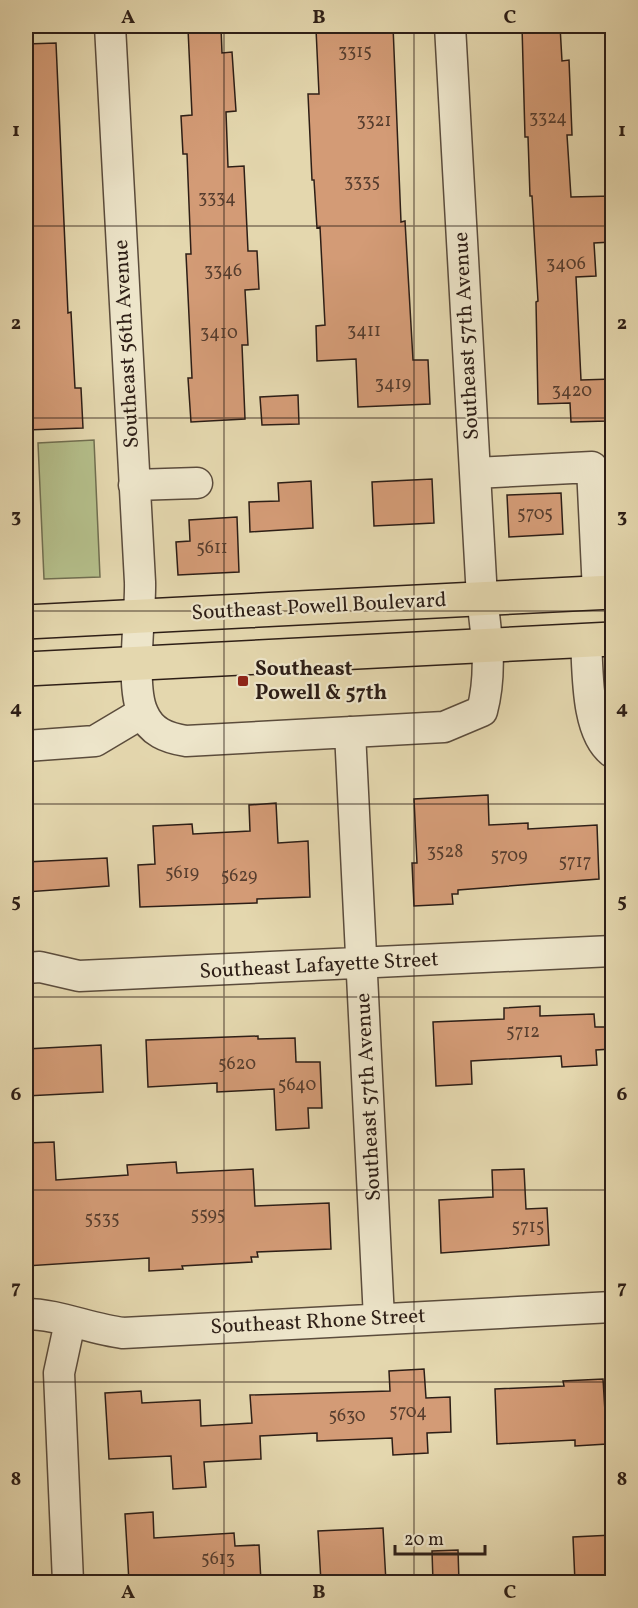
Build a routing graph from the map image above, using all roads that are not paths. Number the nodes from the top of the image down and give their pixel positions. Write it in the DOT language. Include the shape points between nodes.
graph roads {
  1 [pos="110,26"];
  2 [pos="450,26"];
  3 [pos="475,473"];
  4 [pos="197,483"];
  5 [pos="134,485"];
  6 [pos="605,592"];
  7 [pos="482,598"];
  8 [pos="141,617"];
  9 [pos="26,622"];
  10 [pos="599,640"];
  11 [pos="488,646"];
  12 [pos="138,663"];
  13 [pos="26,669"];
  14 [pos="142,713"];
  15 [pos="350,732"];
  16 [pos="26,746"];
  17 [pos="612,752"];
  18 [pos="612,951"];
  19 [pos="363,964"];
  20 [pos="26,968"];
  21 [pos="612,1307"];
  22 [pos="26,1314"];
  23 [pos="379,1319"];
  24 [pos="70,1322"];
  25 [pos="68,1582"];
  1 -- 5 [label="street, Southeast 56th Avenue"];
  2 -- 3 [label="street, Southeast 57th Avenue"];
  3 -- 6 [label="street" via="592,467"];
  3 -- 7 [label="street, Southeast 57th Avenue"];
  4 -- 5 [label="street"];
  5 -- 8 [label="street, Southeast 56th Avenue"];
  6 -- 7 [label="main road, Southeast Powell Boulevard"];
  7 -- 8 [label="main road, Southeast Powell Boulevard"];
  7 -- 11 [label="street, Southeast 57th Avenue"];
  8 -- 9 [label="main road, Southeast Powell Boulevard"];
  8 -- 12 [label="street, Southeast 56th Avenue"];
  10 -- 11 [label="main road"];
  10 -- 17 [label="street" via="591,704 603,745"];
  11 -- 12 [label="main road"];
  11 -- 15 [label="street, Southeast 57th Avenue" via="489,684 482,711 444,727"];
  12 -- 13 [label="main road"];
  12 -- 14 [label="street, Southeast 56th Avenue"];
  14 -- 15 [label="street" via="154,730 168,738 186,741"];
  14 -- 16 [label="street" via="96,741"];
  15 -- 19 [label="street, Southeast 57th Avenue"];
  18 -- 19 [label="street, Southeast Lafayette Street"];
  19 -- 20 [label="street, Southeast Lafayette Street" via="79,976 40,967"];
  19 -- 23 [label="street, Southeast 57th Avenue"];
  21 -- 23 [label="street, Southeast Rhone Street"];
  22 -- 24 [label="street, Southeast Rhone Street"];
  23 -- 24 [label="street, Southeast Rhone Street" via="123,1333"];
  24 -- 25 [label="street" via="59,1373"];
}
